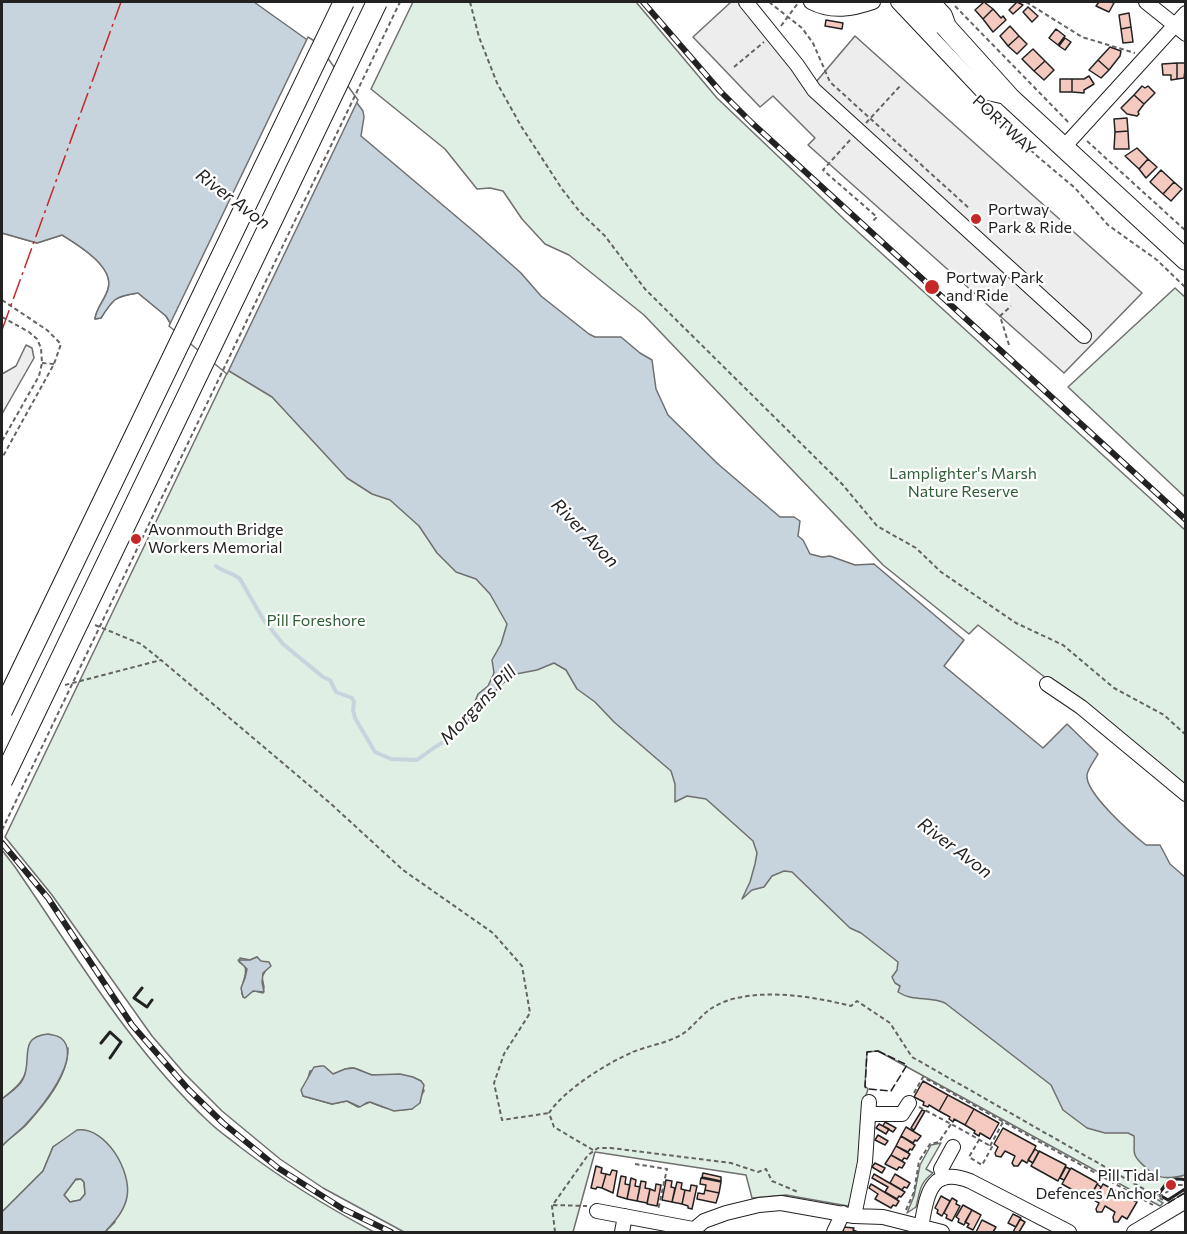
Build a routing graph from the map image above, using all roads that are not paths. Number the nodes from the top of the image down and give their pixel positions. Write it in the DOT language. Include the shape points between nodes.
graph roads {
  1 [pos="344,2"];
  2 [pos="377,2"];
  3 [pos="746,2"];
  4 [pos="805,2"];
  5 [pos="873,2"];
  6 [pos="898,2"];
  7 [pos="912,2"];
  8 [pos="929,2"];
  9 [pos="1146,2"];
  10 [pos="1185,14"];
  11 [pos="946,27"];
  12 [pos="1180,29"];
  13 [pos="1010,98"];
  14 [pos="1063,148"];
  15 [pos="1185,260"];
  16 [pos="1084,336"];
  17 [pos="1047,684"];
  18 [pos="2,711"];
  19 [pos="2,781"];
  20 [pos="1185,794"];
  21 [pos="913,1104"];
  22 [pos="953,1147"];
  23 [pos="944,1178"];
  24 [pos="1185,1201"];
  25 [pos="597,1211"];
  26 [pos="849,1214"];
  27 [pos="625,1216"];
  28 [pos="921,1227"];
  29 [pos="692,1231"];
  30 [pos="622,1232"];
  31 [pos="834,1233"];
  32 [pos="942,1233"];
  33 [pos="1069,1233"];
  34 [pos="1134,1233"];
  1 -- 18 [label="highway, bridge"];
  2 -- 19 [label="highway, bridge"];
  3 -- 16 [label="street" via="814,90"];
  4 -- 5 [label="street" via="854,9"];
  6 -- 13 [label="street" via="983,92"];
  7 -- 11 [label="highway, PORTWAY" via="935,24"];
  8 -- 11 [label="highway, PORTWAY"];
  9 -- 12 [label="street"];
  10 -- 12 [label="street"];
  11 -- 13 [label="highway, PORTWAY"];
  12 -- 14 [label="street" via="1146,56"];
  13 -- 14 [label="highway, PORTWAY"];
  14 -- 15 [label="highway, PORTWAY"];
  17 -- 20 [label="street" via="1081,707"];
  21 -- 26 [label="street" via="902,1114 869,1108 866,1162"];
  22 -- 23 [label="street" via="941,1169"];
  23 -- 28 [label="street" via="930,1188"];
  23 -- 33 [label="street" via="970,1181"];
  24 -- 34 [label="street"];
  25 -- 27 [label="street"];
  26 -- 28 [label="street" via="883,1217"];
  26 -- 29 [label="street" via="788,1203 759,1205 709,1219"];
  26 -- 31 [label="street"];
  27 -- 29 [label="street"];
  27 -- 30 [label="street"];
  28 -- 32 [label="street"];
}
